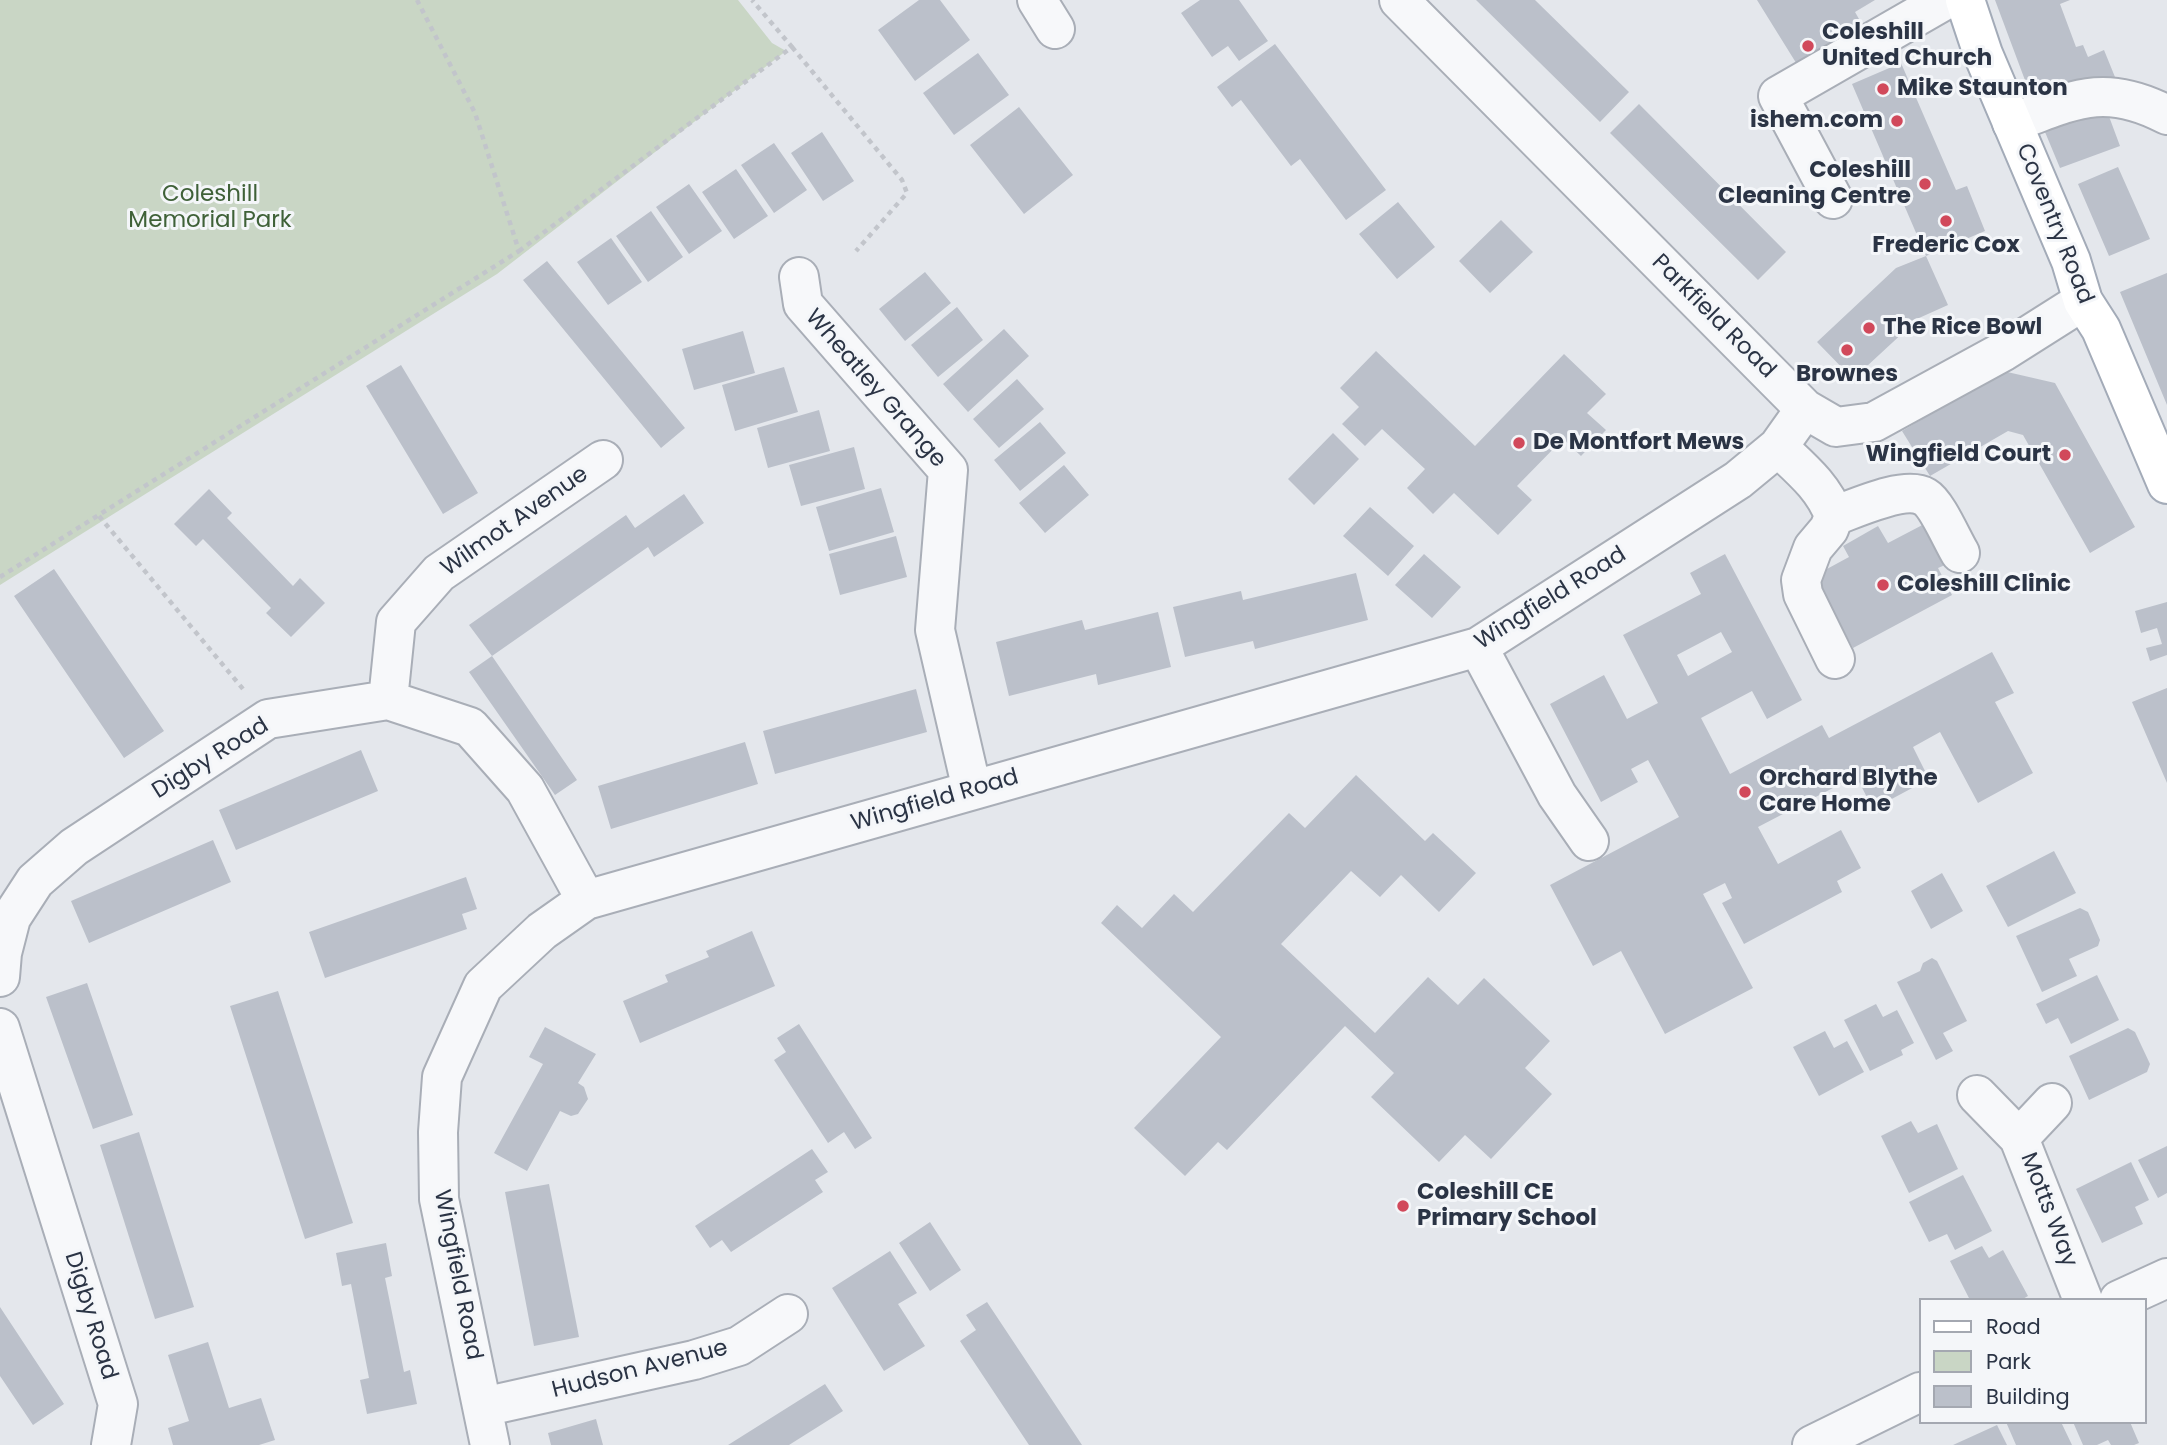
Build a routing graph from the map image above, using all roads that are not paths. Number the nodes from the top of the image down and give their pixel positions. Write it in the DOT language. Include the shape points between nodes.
graph roads {
  1 [pos="1399,0"];
  2 [pos="1945,0"];
  3 [pos="1965,0"];
  4 [pos="2167,115"];
  5 [pos="2012,123"];
  6 [pos="1833,199"];
  7 [pos="799,277"];
  8 [pos="2083,301"];
  9 [pos="1805,410"];
  10 [pos="1778,447"];
  11 [pos="603,460"];
  12 [pos="2167,484"];
  13 [pos="1834,516"];
  14 [pos="1960,553"];
  15 [pos="1478,647"];
  16 [pos="1835,659"];
  17 [pos="388,700"];
  18 [pos="972,790"];
  19 [pos="1589,841"];
  20 [pos="586,900"];
  21 [pos="1,961"];
  22 [pos="0,1028"];
  23 [pos="1977,1095"];
  24 [pos="2052,1103"];
  25 [pos="2019,1138"];
  26 [pos="2167,1278"];
  27 [pos="2082,1298"];
  28 [pos="2123,1298"];
  29 [pos="788,1314"];
  30 [pos="1918,1393"];
  31 [pos="483,1407"];
  32 [pos="111,1445"];
  33 [pos="490,1445"];
  34 [pos="1812,1445"];
  1 -- 9 [label="street, Parkfield Road"];
  2 -- 6 [label="street" via="1778,96"];
  3 -- 5 [label="main road, Coventry Road"];
  4 -- 5 [label="street" via="2115,96 2081,97"];
  5 -- 8 [label="main road, Coventry Road" via="2071,261"];
  7 -- 18 [label="street, Wheatley Grange" via="803,304 948,470 935,630"];
  8 -- 9 [label="street, Parkfield Road" via="2004,351 1874,422 1836,426"];
  8 -- 12 [label="main road, Coventry Road" via="2101,329"];
  9 -- 10 [label="street, Wingfield Road"];
  10 -- 13 [label="street" via="1828,499"];
  10 -- 15 [label="street, Wingfield Road" via="1738,480"];
  11 -- 17 [label="street, Wilmot Avenue" via="439,573 397,622"];
  13 -- 14 [label="street" via="1883,499 1924,496"];
  13 -- 16 [label="street" via="1813,548 1801,580 1803,594"];
  15 -- 18 [label="street, Wingfield Road"];
  15 -- 19 [label="street" via="1557,795"];
  17 -- 20 [label="street, Digby Road" via="470,727 525,789"];
  17 -- 21 [label="street, Digby Road" via="268,719 74,847 35,881 11,918"];
  18 -- 20 [label="street, Wingfield Road"];
  20 -- 31 [label="street, Wingfield Road" via="542,931 483,986 442,1077 439,1199"];
  22 -- 32 [label="street, Digby Road" via="118,1404"];
  23 -- 25 [label="street, Motts Way"];
  24 -- 25 [label="street"];
  25 -- 27 [label="street, Motts Way"];
  26 -- 28 [label="street"];
  29 -- 31 [label="street, Hudson Avenue" via="739,1346 694,1360"];
  30 -- 34 [label="street"];
  31 -- 33 [label="street, Wingfield Road"];
}
